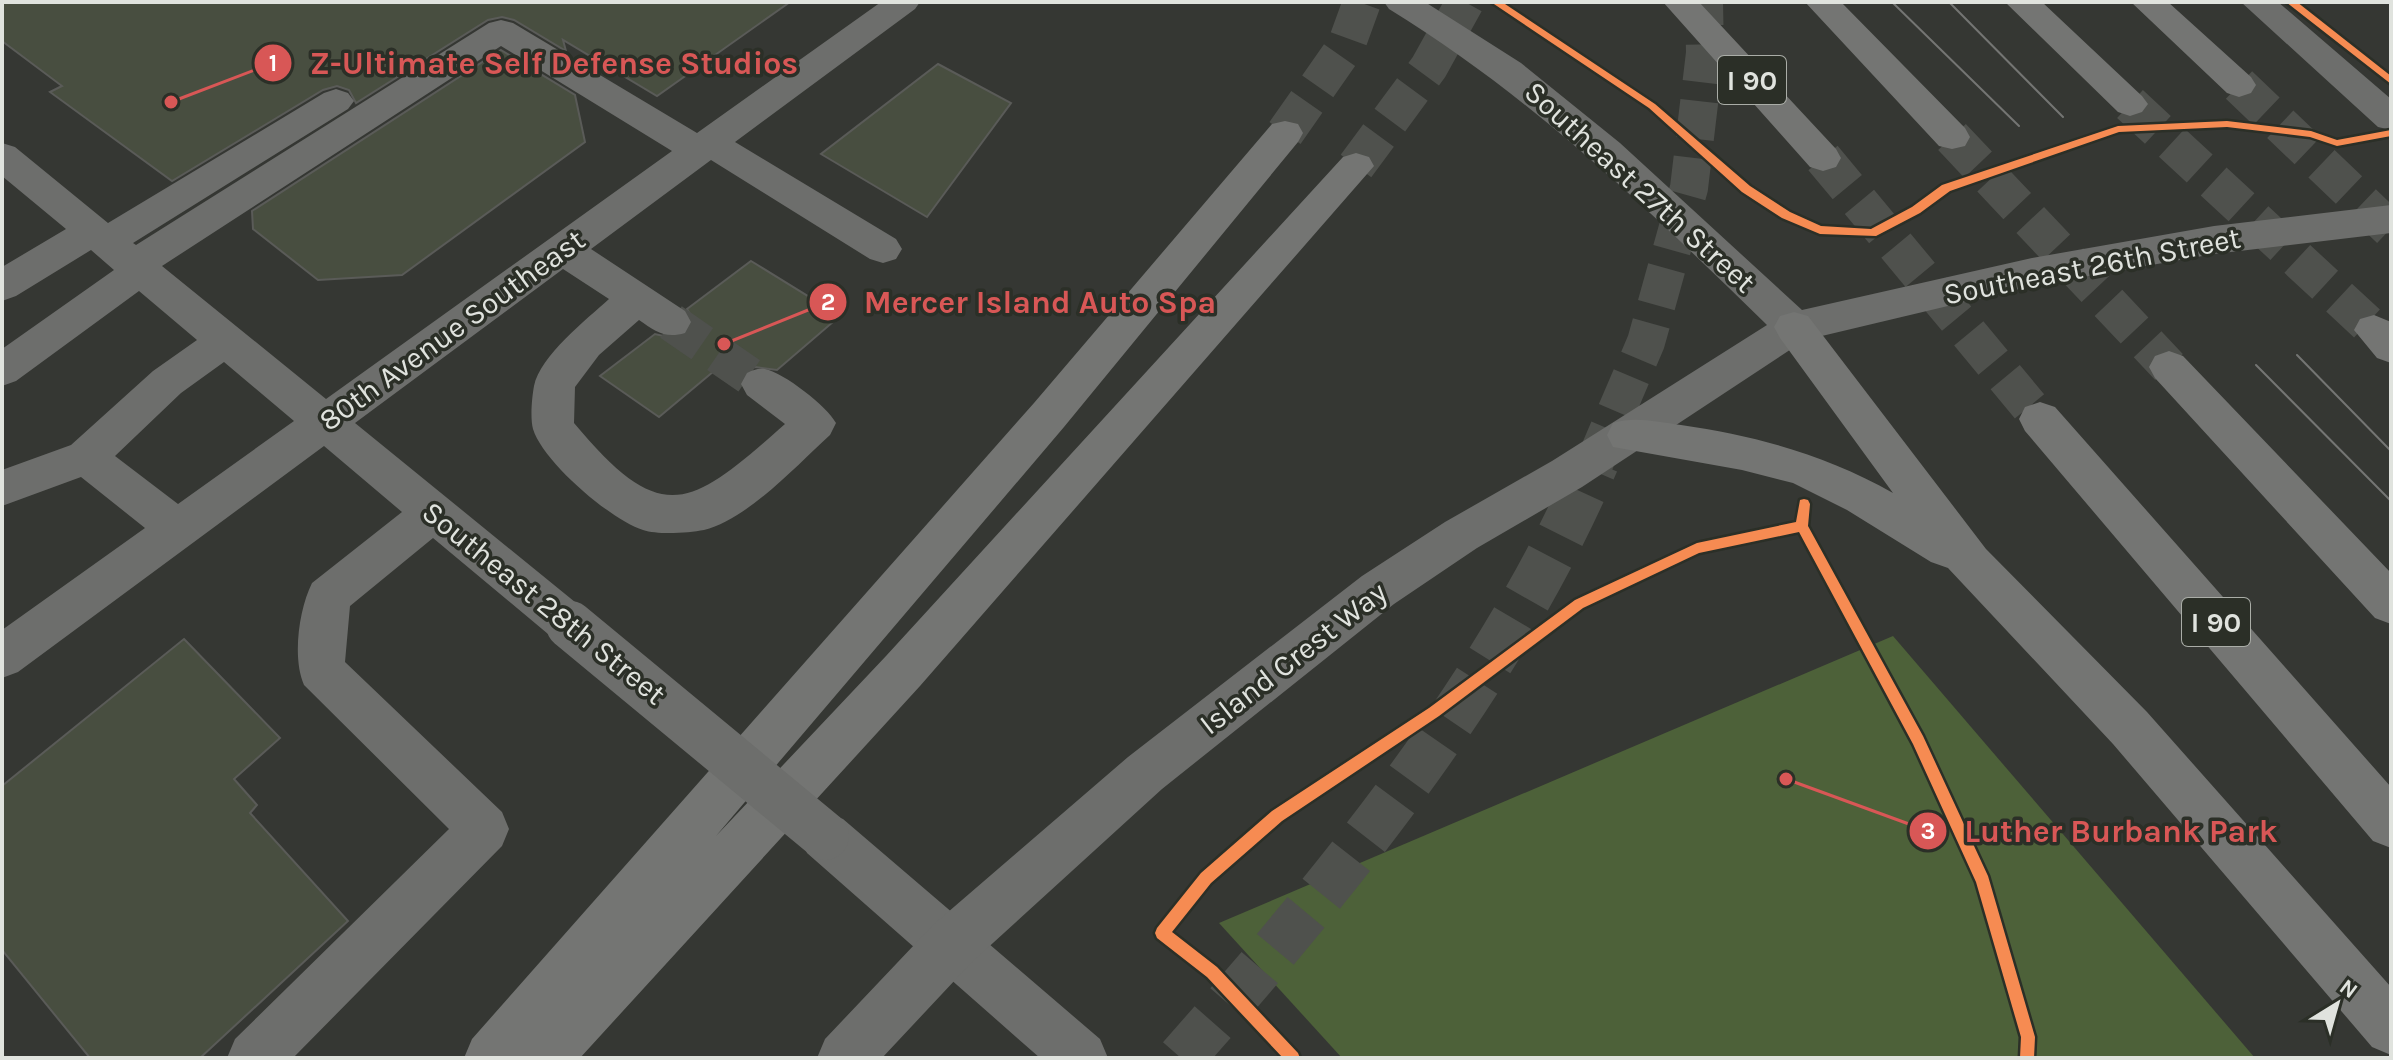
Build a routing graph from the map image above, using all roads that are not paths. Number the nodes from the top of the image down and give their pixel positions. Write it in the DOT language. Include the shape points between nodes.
graph roads {
  1 [pos="903,2"];
  2 [pos="1401,2"];
  3 [pos="1680,2"];
  4 [pos="1822,2"];
  5 [pos="2022,2"];
  6 [pos="2148,2"];
  7 [pos="2313,2"];
  8 [pos="2270,13"];
  9 [pos="499,16"];
  10 [pos="2239,85"];
  11 [pos="2130,104"];
  12 [pos="2391,118"];
  13 [pos="1285,133"];
  14 [pos="1952,137"];
  15 [pos="237,140"];
  16 [pos="705,147"];
  17 [pos="2,156"];
  18 [pos="1823,158"];
  19 [pos="1356,166"];
  20 [pos="163,190"];
  21 [pos="2391,219"];
  22 [pos="883,249"];
  23 [pos="563,250"];
  24 [pos="119,252"];
  25 [pos="2,286"];
  26 [pos="637,298"];
  27 [pos="671,322"];
  28 [pos="1794,327"];
  29 [pos="226,340"];
  30 [pos="2169,367"];
  31 [pos="2,370"];
  32 [pos="761,384"];
  33 [pos="2040,419"];
  34 [pos="325,422"];
  35 [pos="1628,435"];
  36 [pos="86,457"];
  37 [pos="2,488"];
  38 [pos="433,512"];
  39 [pos="178,529"];
  40 [pos="1970,563"];
  41 [pos="2391,604"];
  42 [pos="2,657"];
  43 [pos="2391,824"];
  44 [pos="952,944"];
  45 [pos="2391,1028"];
  46 [pos="254,1058"];
  47 [pos="491,1058"];
  48 [pos="543,1058"];
  49 [pos="844,1058"];
  50 [pos="1081,1058"];
  1 -- 16 [label="street, 80th Avenue Southeast"];
  2 -- 28 [label="street, Southeast 27th Street" via="1523,81 1616,158"];
  3 -- 18 [label="highway, I 90"];
  4 -- 14 [label="highway"];
  5 -- 11 [label="highway"];
  6 -- 10 [label="highway"];
  7 -- 8 [label="street" via="2309,17"];
  8 -- 12 [label="street"];
  9 -- 16 [label="street"];
  9 -- 24 [label="street"];
  13 -- 47 [label="highway" via="1049,415"];
  15 -- 20 [label="street"];
  16 -- 22 [label="street"];
  16 -- 23 [label="street, 80th Avenue Southeast"];
  17 -- 24 [label="street, Southeast 28th Street"];
  19 -- 48 [label="highway" via="903,671"];
  21 -- 28 [label="street, Southeast 26th Street" via="2214,240 2032,272"];
  23 -- 26 [label="street"];
  23 -- 34 [label="street, 80th Avenue Southeast"];
  24 -- 25 [label="street"];
  24 -- 29 [label="street, Southeast 28th Street"];
  24 -- 31 [label="street"];
  26 -- 27 [label="street"];
  26 -- 32 [label="street" via="585,344 555,384 553,427 593,476 648,513 702,512 748,483 815,423"];
  28 -- 35 [label="street, Island Crest Way"];
  28 -- 40 [label="highway"];
  29 -- 34 [label="street, Southeast 28th Street"];
  29 -- 36 [label="street" via="167,382"];
  30 -- 41 [label="highway"];
  33 -- 43 [label="highway, I 90"];
  34 -- 38 [label="street, Southeast 28th Street"];
  34 -- 39 [label="street, 80th Avenue Southeast"];
  35 -- 40 [label="highway" via="1744,454 1807,471 1885,509"];
  35 -- 44 [label="street, Island Crest Way" via="1378,590 1145,773"];
  36 -- 37 [label="street"];
  36 -- 39 [label="street"];
  38 -- 44 [label="street, Southeast 28th Street, bridge"];
  38 -- 46 [label="street" via="328,597 321,670 484,829"];
  39 -- 42 [label="street, 80th Avenue Southeast"];
  40 -- 45 [label="highway" via="2130,728"];
  44 -- 49 [label="street, Island Crest Way"];
  44 -- 50 [label="street, Southeast 28th Street"];
}
